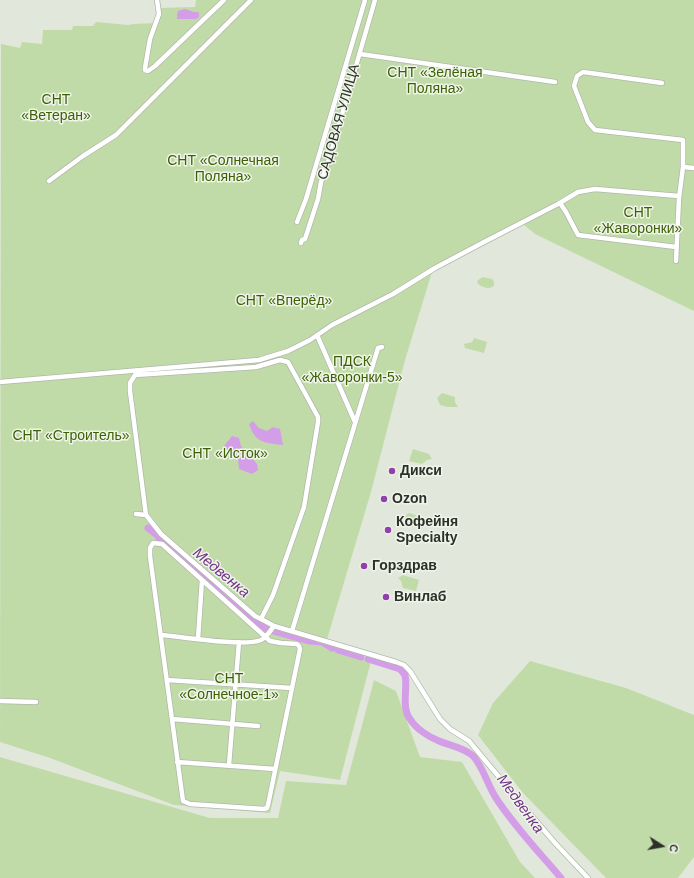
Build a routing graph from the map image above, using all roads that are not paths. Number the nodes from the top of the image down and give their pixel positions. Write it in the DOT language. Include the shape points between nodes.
graph roads {
  1 [pos="157,0"];
  2 [pos="224,0"];
  3 [pos="251,0"];
  4 [pos="365,0"];
  5 [pos="375,0"];
  6 [pos="360,54"];
  7 [pos="555,82"];
  8 [pos="662,84"];
  9 [pos="683,167"];
  10 [pos="694,168"];
  11 [pos="49,181"];
  12 [pos="679,196"];
  13 [pos="560,203"];
  14 [pos="297,222"];
  15 [pos="301,243"];
  16 [pos="676,246"];
  17 [pos="676,261"];
  18 [pos="317,335"];
  19 [pos="382,347"];
  20 [pos="0,382"];
  21 [pos="355,422"];
  22 [pos="136,514"];
  23 [pos="146,515"];
  24 [pos="202,580"];
  25 [pos="261,619"];
  26 [pos="274,626"];
  27 [pos="292,631"];
  28 [pos="162,635"];
  29 [pos="266,638"];
  30 [pos="198,639"];
  31 [pos="239,642"];
  32 [pos="167,680"];
  33 [pos="236,683"];
  34 [pos="292,688"];
  35 [pos="0,701"];
  36 [pos="36,702"];
  37 [pos="172,719"];
  38 [pos="232,724"];
  39 [pos="258,726"];
  40 [pos="178,762"];
  41 [pos="229,766"];
  42 [pos="276,769"];
  43 [pos="588,878"];
  1 -- 2 [label="street" via="159,14 150,39 145,68 148,71"];
  3 -- 11 [label="street" via="116,136"];
  4 -- 14 [label="street"];
  5 -- 6 [label="street, САДОВАЯ УЛИЦА"];
  6 -- 7 [label="street"];
  6 -- 15 [label="street, САДОВАЯ УЛИЦА" via="318,199 305,239"];
  8 -- 9 [label="street" via="583,72 577,76 574,86 588,122 595,130 683,140"];
  9 -- 10 [label="street"];
  9 -- 12 [label="street"];
  12 -- 13 [label="street" via="595,189 578,192"];
  12 -- 16 [label="street"];
  13 -- 16 [label="street" via="578,235"];
  13 -- 18 [label="street" via="435,268"];
  16 -- 17 [label="street"];
  18 -- 20 [label="street" via="288,351 262,360"];
  18 -- 21 [label="street"];
  19 -- 21 [label="street" via="378,348"];
  21 -- 27 [label="street"];
  22 -- 23 [label="street"];
  23 -- 25 [label="street" via="161,534"];
  23 -- 25 [label="street" via="130,391 134,375 256,367 280,360 288,362 318,417 318,422 304,507 273,595"];
  24 -- 28 [label="street" via="162,544 153,543 150,556"];
  24 -- 29 [label="street"];
  24 -- 30 [label="street"];
  25 -- 26 [label="street"];
  26 -- 27 [label="street"];
  26 -- 29 [label="street"];
  27 -- 43 [label="street" via="396,662 407,668 440,719 469,741"];
  28 -- 30 [label="street"];
  28 -- 32 [label="street"];
  29 -- 31 [label="street"];
  29 -- 34 [label="street" via="299,646"];
  30 -- 31 [label="street"];
  31 -- 33 [label="street"];
  32 -- 33 [label="street"];
  32 -- 37 [label="street"];
  33 -- 34 [label="street"];
  33 -- 38 [label="street"];
  34 -- 42 [label="street"];
  35 -- 36 [label="street"];
  37 -- 38 [label="street"];
  37 -- 40 [label="street"];
  38 -- 39 [label="street"];
  38 -- 41 [label="street"];
  40 -- 41 [label="street"];
  40 -- 42 [label="street" via="182,798 190,804 267,808"];
  41 -- 42 [label="street"];
}
